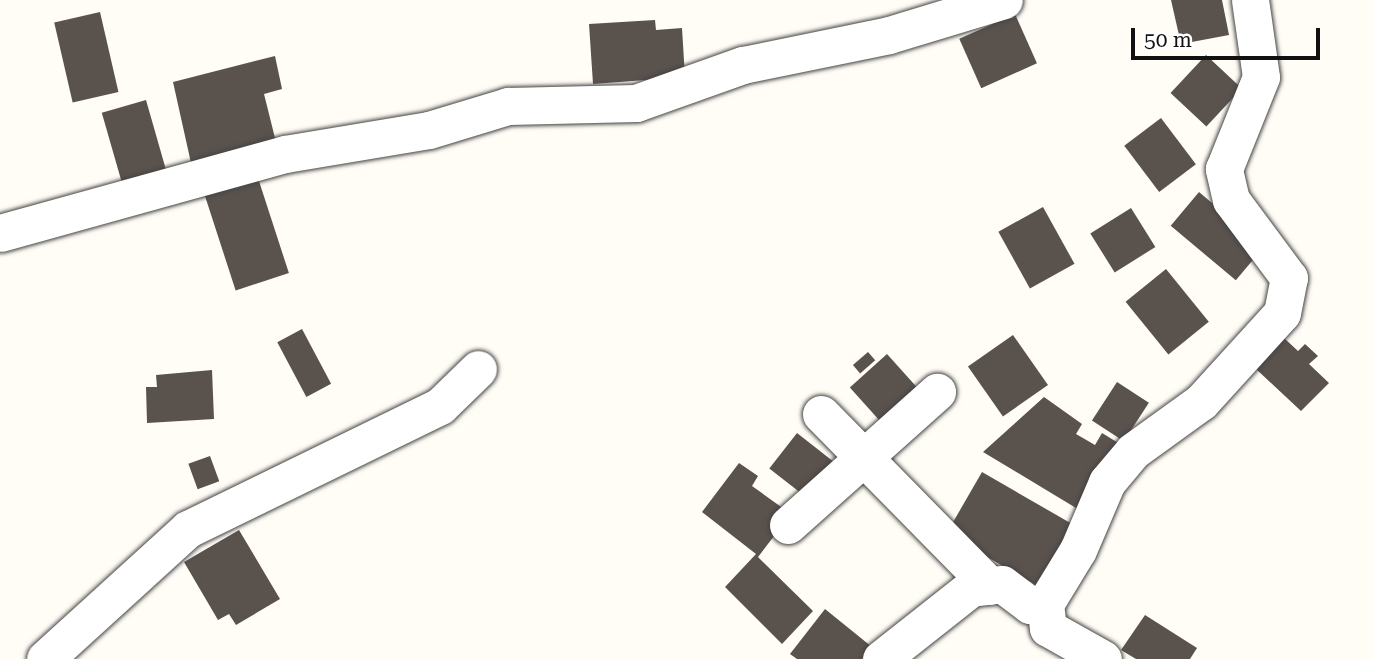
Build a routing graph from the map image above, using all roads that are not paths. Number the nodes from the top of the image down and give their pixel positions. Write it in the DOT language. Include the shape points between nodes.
graph roads {
  1 [pos="1004,0"];
  2 [pos="1250,0"];
  3 [pos="0,233"];
  4 [pos="478,369"];
  5 [pos="937,392"];
  6 [pos="821,414"];
  7 [pos="864,460"];
  8 [pos="788,525"];
  9 [pos="990,586"];
  10 [pos="1045,604"];
  11 [pos="45,659"];
  12 [pos="881,659"];
  13 [pos="1103,659"];
  1 -- 3 [label="street" via="890,35 743,65 636,103 508,106 429,130 285,154"];
  2 -- 10 [label="street" via="1261,77 1224,169 1231,200 1281,264 1290,296 1238,365 1200,402 1133,451 1107,482"];
  4 -- 11 [label="street" via="440,406 188,529"];
  5 -- 7 [label="street"];
  6 -- 7 [label="street"];
  7 -- 8 [label="street"];
  7 -- 9 [label="street"];
  9 -- 10 [label="street" via="1002,584 1030,605"];
  9 -- 12 [label="street" via="971,588 919,623"];
  10 -- 13 [label="street" via="1048,628"];
}
